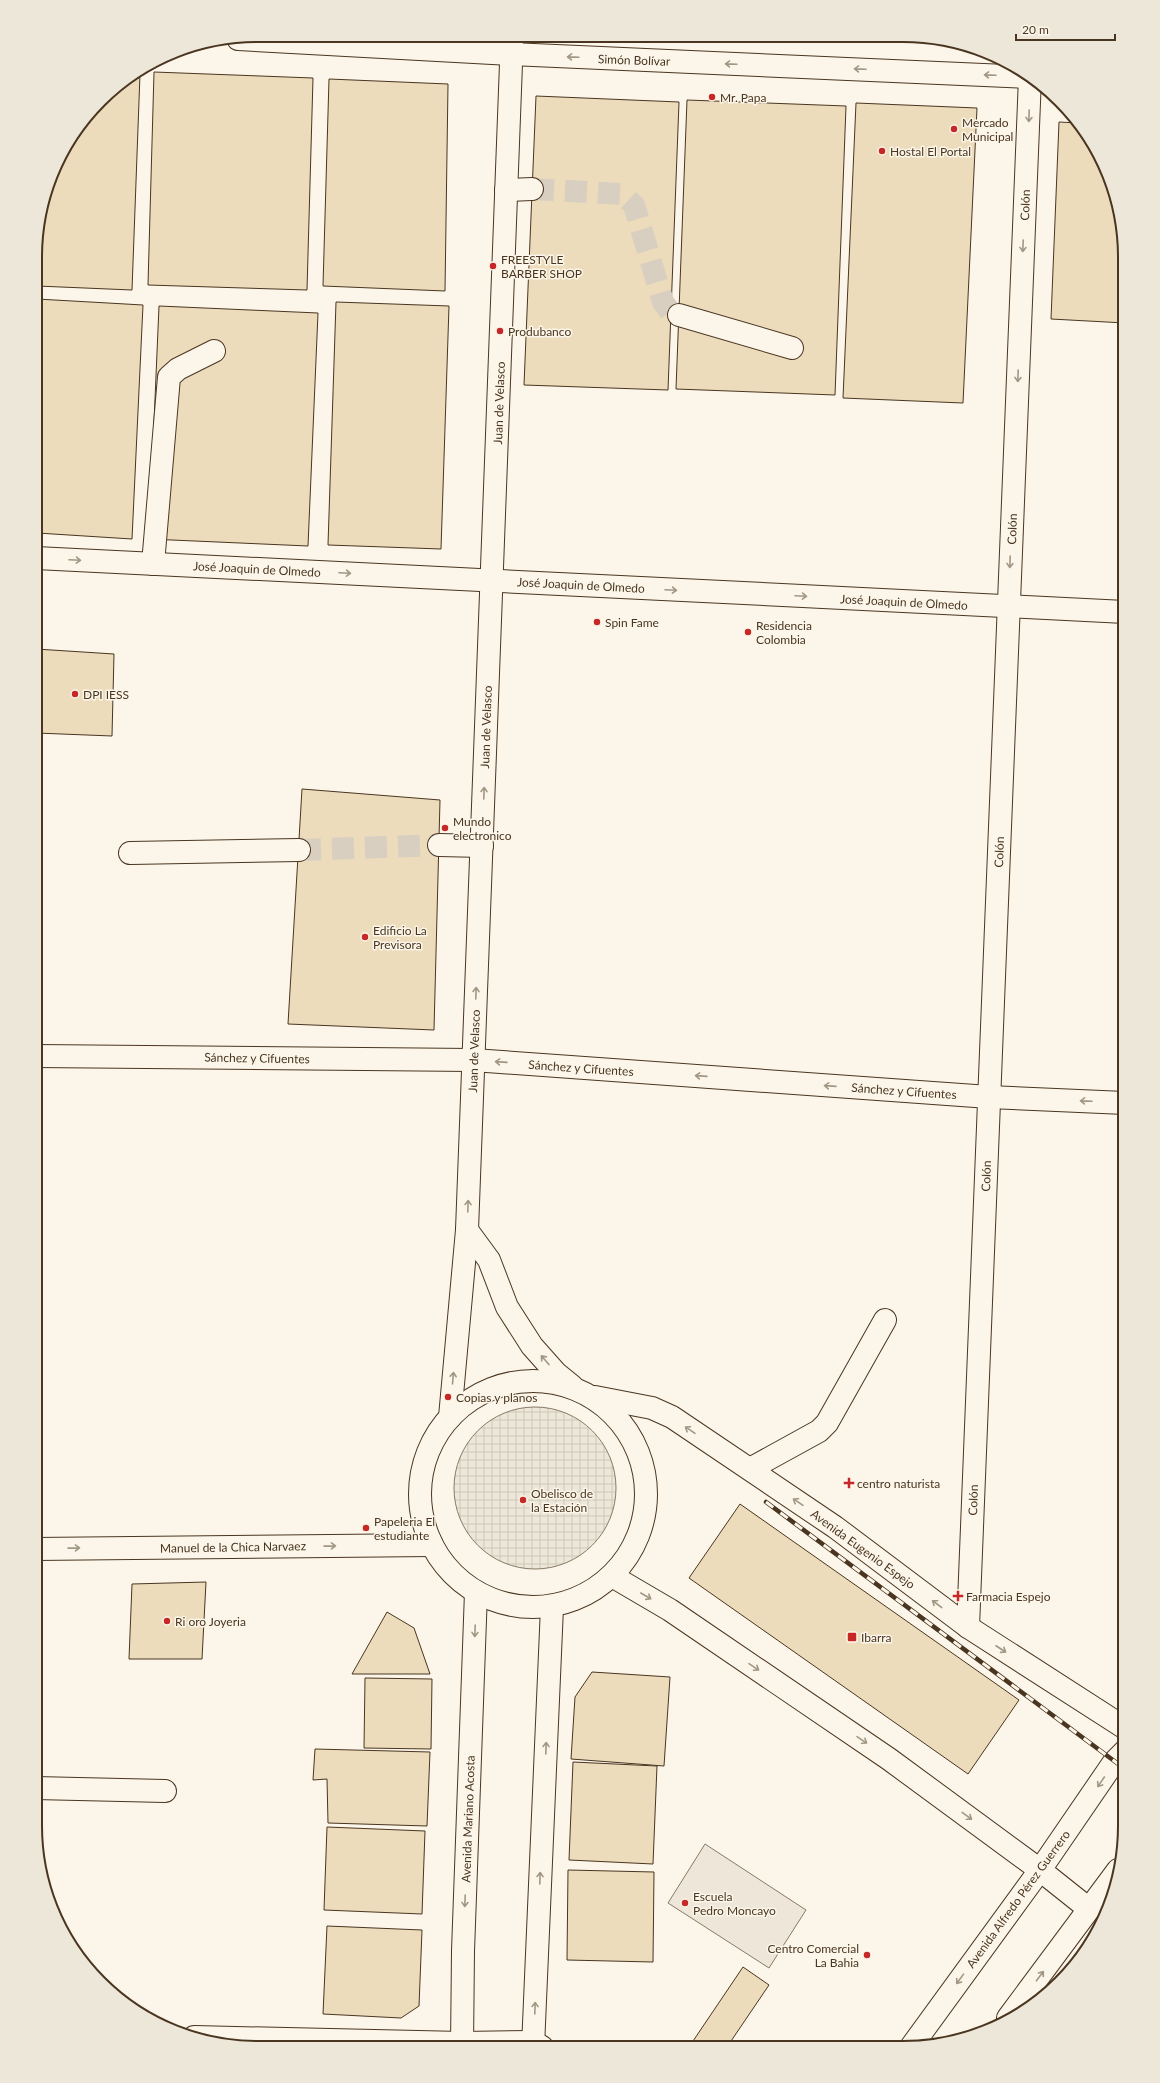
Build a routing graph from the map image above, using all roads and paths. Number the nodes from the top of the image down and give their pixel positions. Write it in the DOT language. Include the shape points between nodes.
graph roads {
  1 [pos="375,42"];
  2 [pos="512,45"];
  3 [pos="1019,76"];
  4 [pos="1030,83"];
  5 [pos="532,189"];
  6 [pos="506,190"];
  7 [pos="679,315"];
  8 [pos="792,348"];
  9 [pos="214,351"];
  10 [pos="42,558"];
  11 [pos="153,564"];
  12 [pos="492,581"];
  13 [pos="1008,607"];
  14 [pos="1118,612"];
  15 [pos="439,846"];
  16 [pos="482,846"];
  17 [pos="299,850"];
  18 [pos="130,853"];
  19 [pos="42,1056"];
  20 [pos="473,1060"];
  21 [pos="989,1097"];
  22 [pos="1118,1103"];
  23 [pos="467,1230"];
  24 [pos="885,1320"];
  25 [pos="582,1391"];
  26 [pos="450,1417"];
  27 [pos="750,1469"];
  28 [pos="432,1545"];
  29 [pos="42,1549"];
  30 [pos="612,1576"];
  31 [pos="476,1592"];
  32 [pos="552,1607"];
  33 [pos="968,1628"];
  34 [pos="1118,1724"];
  35 [pos="1118,1758"];
  36 [pos="42,1788"];
  37 [pos="165,1791"];
  38 [pos="1040,1870"];
  39 [pos="1112,1879"];
  40 [pos="1089,1909"];
  41 [pos="1014,2009"];
  42 [pos="221,2038"];
  43 [pos="328,2041"];
  44 [pos="462,2041"];
  45 [pos="536,2041"];
  46 [pos="915,2041"];
  1 -- 2 [label="street, Simón Bolívar"];
  3 -- 2 [label="street, Simón Bolívar, one-way"];
  2 -- 6 [label="street, Juan de Velasco"];
  4 -- 13 [label="street, Colón, one-way"];
  5 -- 6 [label="street"];
  6 -- 12 [label="street, Juan de Velasco"];
  7 -- 8 [label="street"];
  9 -- 11 [label="street" via="178,369 169,378"];
  10 -- 11 [label="street, José Joaquin de Olmedo, one-way"];
  11 -- 12 [label="street, José Joaquin de Olmedo, one-way"];
  12 -- 13 [label="street, José Joaquin de Olmedo, one-way"];
  16 -- 12 [label="street, Juan de Velasco, one-way"];
  13 -- 14 [label="street, José Joaquin de Olmedo"];
  13 -- 21 [label="street, Colón"];
  15 -- 16 [label="street"];
  20 -- 16 [label="street, Juan de Velasco, one-way"];
  17 -- 18 [label="street"];
  19 -- 20 [label="street, Sánchez y Cifuentes"];
  21 -- 20 [label="street, Sánchez y Cifuentes, one-way"];
  23 -- 20 [label="street, Juan de Velasco, one-way"];
  22 -- 21 [label="street, Sánchez y Cifuentes, one-way"];
  21 -- 33 [label="street, Colón"];
  25 -- 23 [label="street, one-way" via="556,1373 532,1346 507,1306 489,1260"];
  26 -- 23 [label="street, Juan de Velasco, one-way"];
  24 -- 27 [label="street" via="827,1423 819,1431"];
  25 -- 26 [label="street, Avenida Eugenio Espejo" via="540,1380 507,1382 476,1395"];
  27 -- 25 [label="street, Avenida Eugenio Espejo, one-way" via="672,1417 652,1408"];
  25 -- 30 [label="street" via="617,1417 636,1446 646,1480 645,1516 633,1548"];
  26 -- 28 [label="street, Avenida Eugenio Espejo" via="430,1445 421,1478 421,1512"];
  33 -- 27 [label="street, Avenida Eugenio Espejo, one-way" via="835,1527"];
  29 -- 28 [label="street, Manuel de la Chica Narvaez, one-way"];
  28 -- 31 [label="street, Avenida Eugenio Espejo" via="450,1572"];
  30 -- 32 [label="street" via="584,1596"];
  30 -- 38 [label="street, one-way" via="670,1610 889,1759"];
  31 -- 32 [label="street, Avenida Eugenio Espejo" via="513,1606"];
  31 -- 44 [label="street, Avenida Mariano Acosta, one-way"];
  45 -- 32 [label="street, one-way"];
  33 -- 34 [label="street, Avenida Eugenio Espejo, one-way"];
  35 -- 38 [label="street, Avenida Alfredo Pérez Guerrero, one-way"];
  36 -- 37 [label="street"];
  38 -- 40 [label="street"];
  38 -- 46 [label="street, Avenida Alfredo Pérez Guerrero, one-way"];
  39 -- 40 [label="street"];
  41 -- 40 [label="street, one-way"];
  42 -- 43 [label="street"];
}
